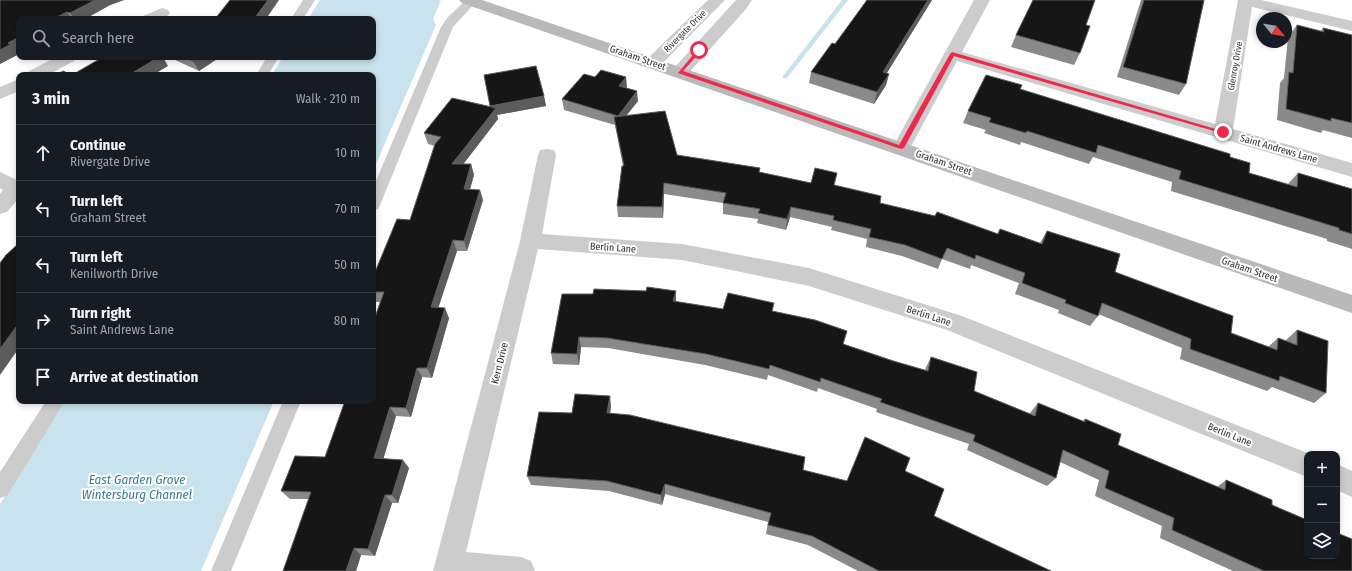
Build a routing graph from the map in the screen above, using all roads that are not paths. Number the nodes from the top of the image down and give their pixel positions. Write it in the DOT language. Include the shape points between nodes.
graph roads {
  1 [pos="310,0"];
  2 [pos="717,0"];
  3 [pos="744,0"];
  4 [pos="982,0"];
  5 [pos="469,1"];
  6 [pos="1246,1"];
  7 [pos="300,16"];
  8 [pos="1352,26"];
  9 [pos="952,54"];
  10 [pos="62,60"];
  11 [pos="271,60"];
  12 [pos="653,63"];
  13 [pos="40,72"];
  14 [pos="264,72"];
  15 [pos="680,72"];
  16 [pos="16,86"];
  17 [pos="0,94"];
  18 [pos="1223,132"];
  19 [pos="901,148"];
  20 [pos="547,155"];
  21 [pos="1352,170"];
  22 [pos="8,184"];
  23 [pos="376,198"];
  24 [pos="0,206"];
  25 [pos="530,241"];
  26 [pos="1352,304"];
  27 [pos="54,404"];
  28 [pos="291,404"];
  29 [pos="1304,464"];
  30 [pos="1340,479"];
  31 [pos="1352,484"];
  32 [pos="0,489"];
  33 [pos="447,568"];
  34 [pos="221,571"];
  35 [pos="521,571"];
  1 -- 7 [label="lane"];
  2 -- 12 [label="street, Rivergate Drive"];
  3 -- 15 [label="street"];
  4 -- 9 [label="street"];
  5 -- 12 [label="street, Graham Street"];
  5 -- 23 [label="lane" via="447,27"];
  6 -- 8 [label="street"];
  6 -- 18 [label="street, Glenroy Drive"];
  9 -- 18 [label="street, Saint Andrews Lane"];
  9 -- 19 [label="street"];
  10 -- 13 [label="street"];
  11 -- 14 [label="lane"];
  12 -- 15 [label="street, Graham Street"];
  15 -- 19 [label="street, Graham Street"];
  16 -- 17 [label="street"];
  18 -- 21 [label="street, Saint Andrews Lane"];
  19 -- 26 [label="street, Graham Street"];
  20 -- 25 [label="street, Kern Drive"];
  22 -- 24 [label="street"];
  25 -- 29 [label="street, Berlin Lane" via="682,252 809,277 954,323"];
  25 -- 33 [label="street, Kern Drive"];
  27 -- 32 [label="lane"];
  28 -- 34 [label="lane"];
  30 -- 31 [label="street"];
  33 -- 35 [label="street"];
}
